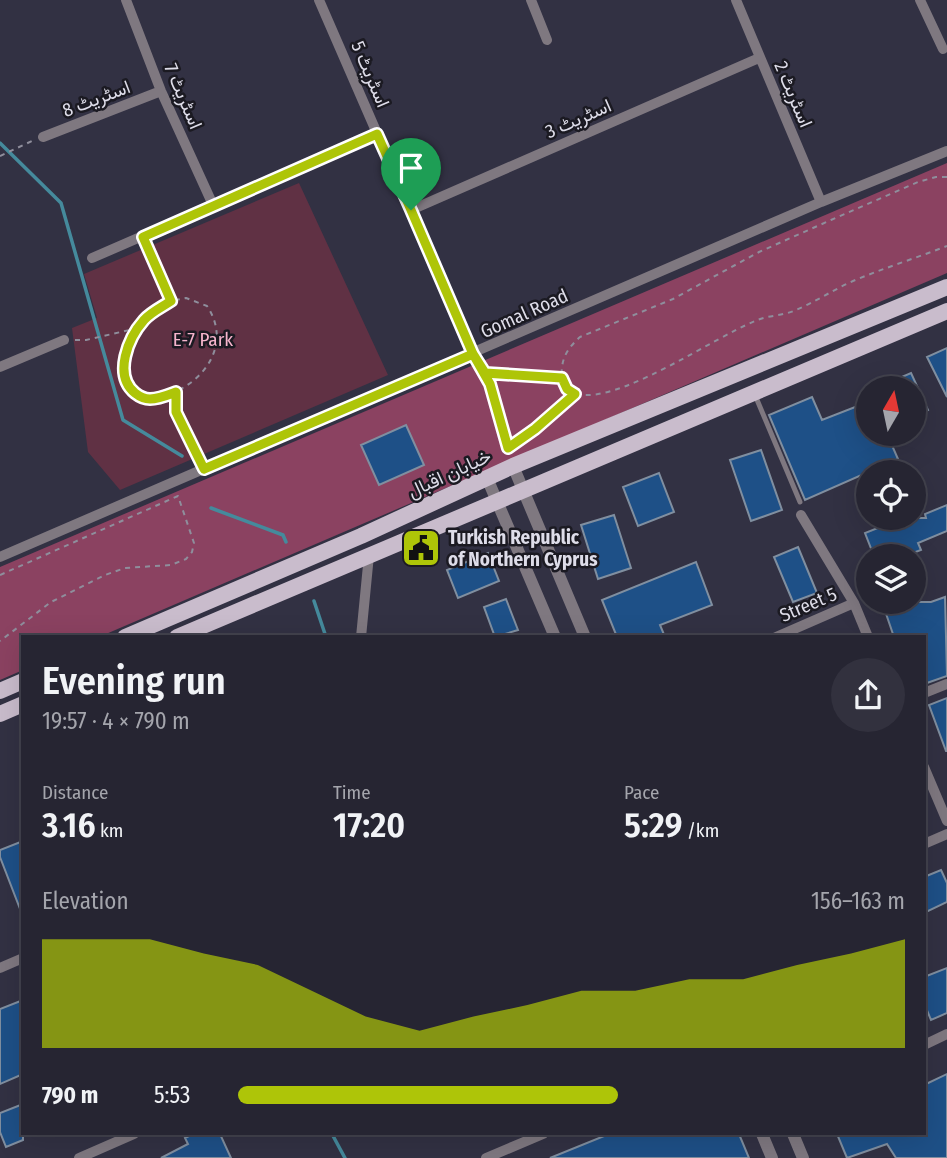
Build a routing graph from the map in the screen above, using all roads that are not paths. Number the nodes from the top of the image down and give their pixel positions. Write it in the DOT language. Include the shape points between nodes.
graph roads {
  1 [pos="126,0"];
  2 [pos="319,0"];
  3 [pos="531,0"];
  4 [pos="736,0"];
  5 [pos="920,0"];
  6 [pos="547,40"];
  7 [pos="943,49"];
  8 [pos="760,58"];
  9 [pos="161,91"];
  10 [pos="377,134"];
  11 [pos="43,136"];
  12 [pos="947,151"];
  13 [pos="821,202"];
  14 [pos="213,205"];
  15 [pos="411,210"];
  16 [pos="92,258"];
  17 [pos="947,287"];
  18 [pos="947,311"];
  19 [pos="64,340"];
  20 [pos="473,354"];
  21 [pos="0,367"];
  22 [pos="754,393"];
  23 [pos="513,466"];
  24 [pos="487,478"];
  25 [pos="522,491"];
  26 [pos="800,502"];
  27 [pos="498,503"];
  28 [pos="801,515"];
  29 [pos="369,555"];
  30 [pos="0,557"];
  31 [pos="854,603"];
  32 [pos="130,635"];
  33 [pos="182,635"];
  34 [pos="361,635"];
  35 [pos="554,635"];
  36 [pos="584,635"];
  37 [pos="781,635"];
  38 [pos="867,635"];
  39 [pos="21,682"];
  40 [pos="947,684"];
  41 [pos="0,691"];
  42 [pos="926,692"];
  43 [pos="21,705"];
  44 [pos="0,714"];
  45 [pos="926,772"];
  46 [pos="947,821"];
  47 [pos="947,834"];
  48 [pos="926,843"];
  49 [pos="21,959"];
  50 [pos="0,968"];
  51 [pos="947,1034"];
  52 [pos="926,1044"];
  53 [pos="132,1135"];
  54 [pos="541,1135"];
  55 [pos="762,1135"];
  56 [pos="793,1135"];
  57 [pos="79,1158"];
  58 [pos="486,1158"];
  59 [pos="772,1158"];
  60 [pos="803,1158"];
  1 -- 9 [label="street, اسٹریٹ 7"];
  2 -- 10 [label="street, اسٹریٹ 5"];
  3 -- 6 [label="street"];
  4 -- 8 [label="street, اسٹریٹ 2"];
  5 -- 7 [label="street"];
  8 -- 13 [label="street, اسٹریٹ 2"];
  8 -- 15 [label="street, اسٹریٹ 3"];
  9 -- 11 [label="street, اسٹریٹ 8"];
  9 -- 14 [label="street, اسٹریٹ 7"];
  10 -- 14 [label="street"];
  10 -- 15 [label="street, اسٹریٹ 5"];
  12 -- 13 [label="street, Gomal Road"];
  13 -- 20 [label="street, Gomal Road"];
  14 -- 16 [label="street"];
  15 -- 20 [label="street, اسٹریٹ 5"];
  17 -- 23 [label="main road, خیابان اقبال"];
  18 -- 22 [label="main road"];
  19 -- 21 [label="street"];
  20 -- 30 [label="street, Gomal Road"];
  22 -- 25 [label="main road"];
  22 -- 26 [label="lane"];
  23 -- 24 [label="main road, خیابان اقبال"];
  23 -- 25 [label="street"];
  24 -- 27 [label="street"];
  24 -- 32 [label="main road, خیابان اقبال"];
  25 -- 27 [label="main road"];
  25 -- 36 [label="street"];
  27 -- 29 [label="main road"];
  27 -- 35 [label="street"];
  28 -- 31 [label="street"];
  29 -- 33 [label="main road"];
  29 -- 34 [label="street"];
  31 -- 37 [label="street, Street 5"];
  31 -- 38 [label="street"];
  39 -- 41 [label="main road"];
  40 -- 42 [label="street"];
  43 -- 44 [label="main road"];
  45 -- 46 [label="street"];
  47 -- 48 [label="street"];
  49 -- 50 [label="street"];
  51 -- 52 [label="street"];
  53 -- 57 [label="street"];
  54 -- 58 [label="street"];
  55 -- 59 [label="street"];
  56 -- 60 [label="street"];
}
